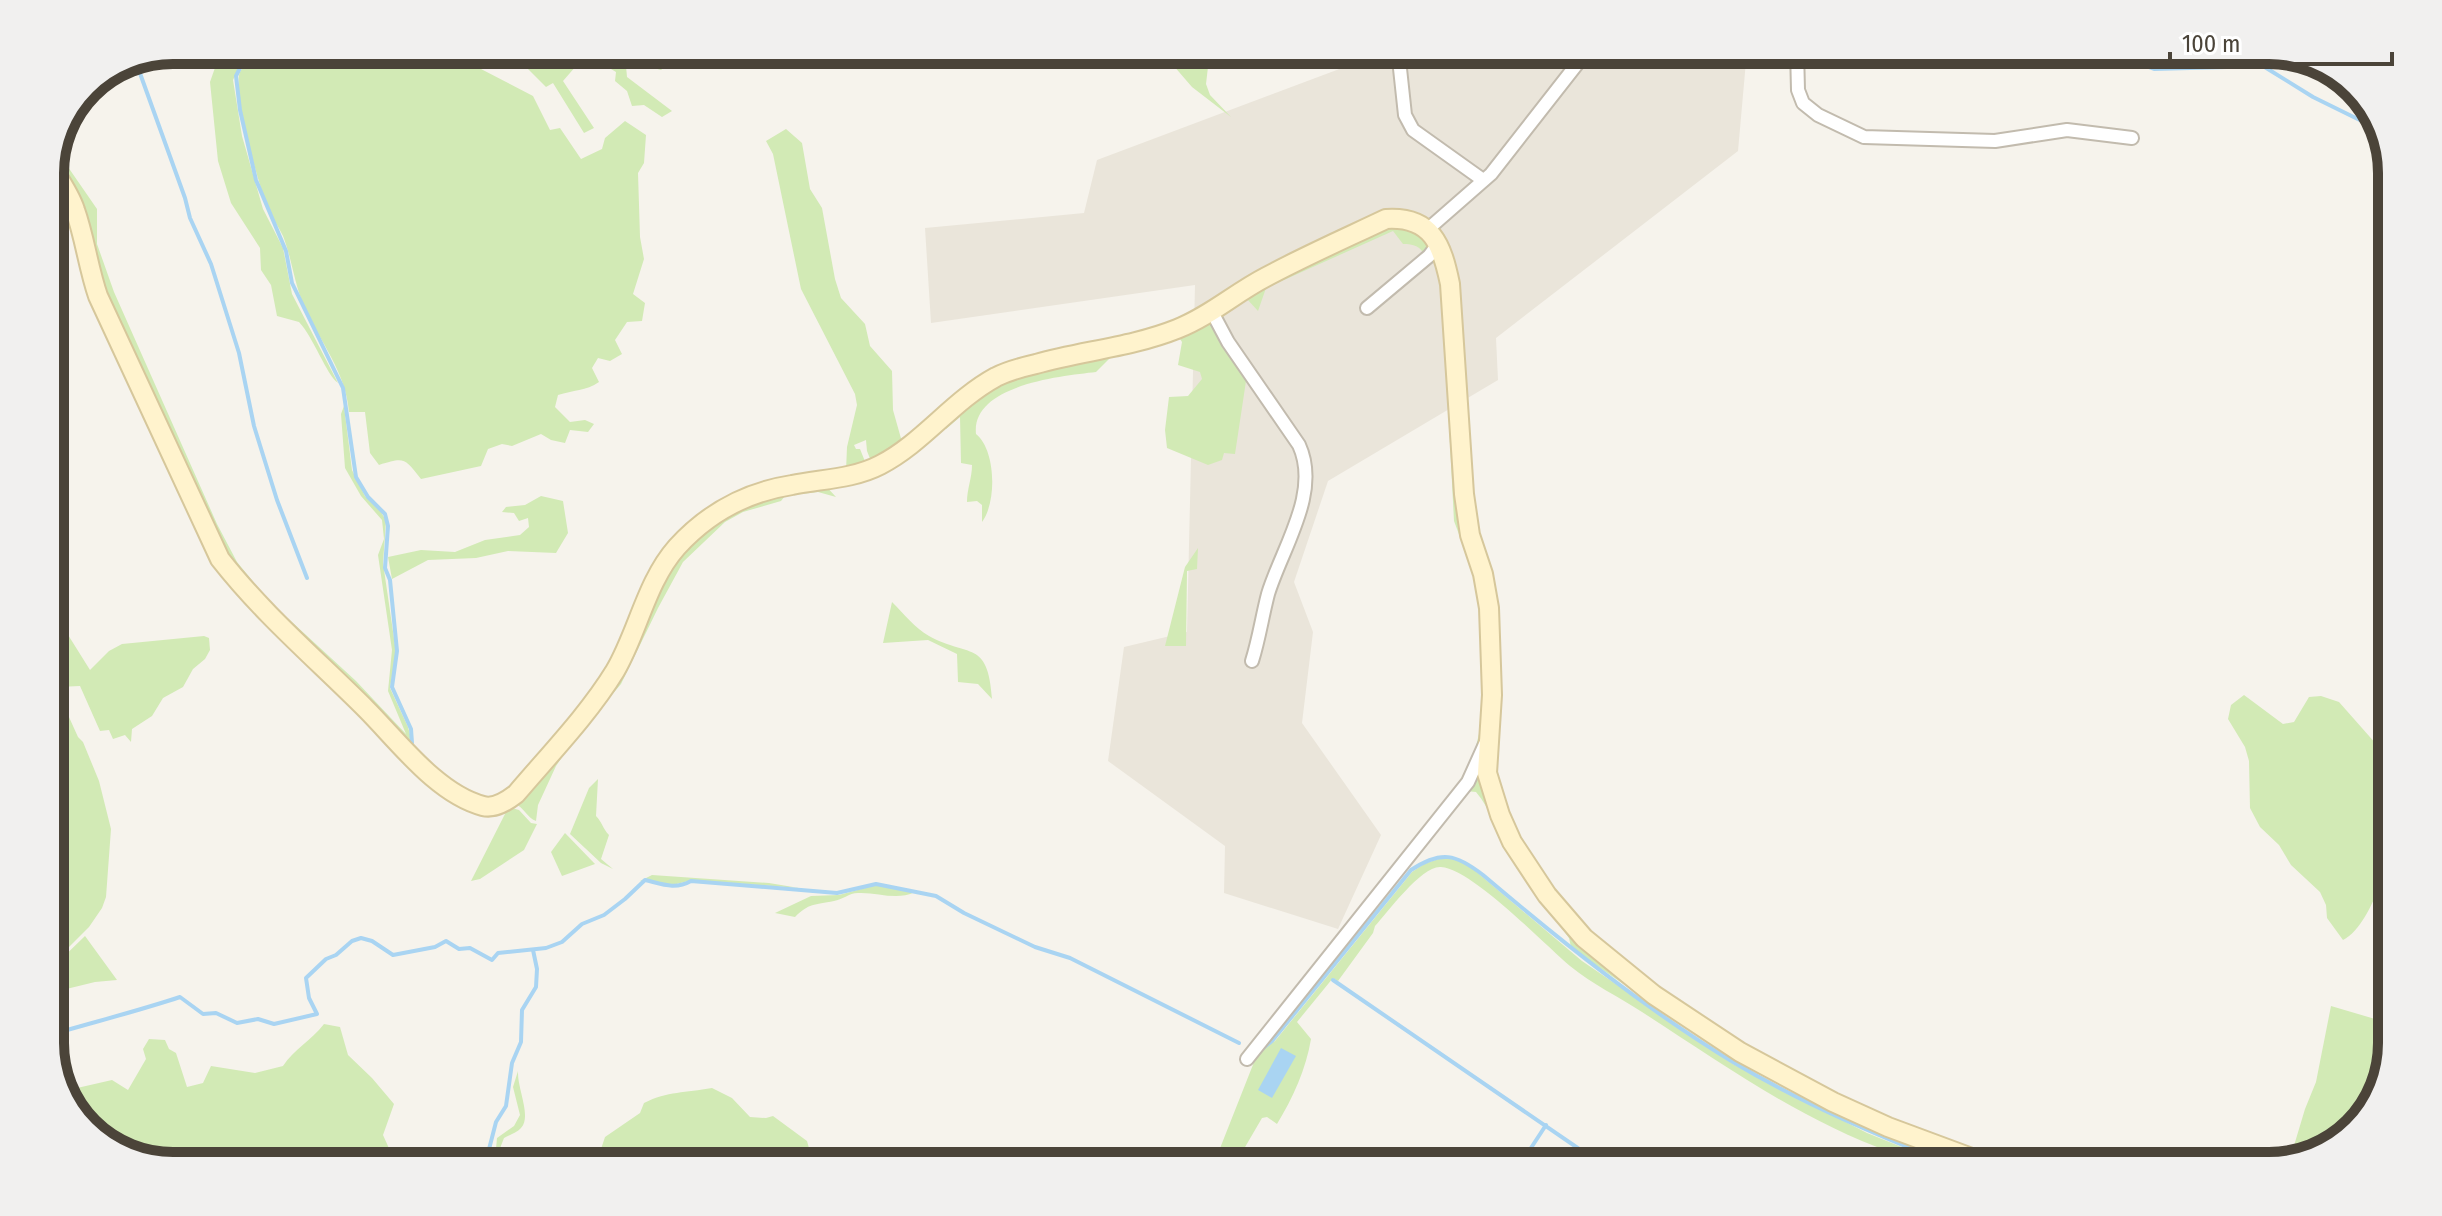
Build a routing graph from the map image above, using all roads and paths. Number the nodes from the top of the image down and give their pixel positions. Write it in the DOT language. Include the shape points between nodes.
graph roads {
  1 [pos="1400,64"];
  2 [pos="1577,64"];
  3 [pos="1797,64"];
  4 [pos="2132,138"];
  5 [pos="1483,180"];
  6 [pos="64,189"];
  7 [pos="1432,237"];
  8 [pos="1367,308"];
  9 [pos="1212,312"];
  10 [pos="1252,661"];
  11 [pos="1487,739"];
  12 [pos="1247,1059"];
  13 [pos="1955,1152"];
  1 -- 5 [label="street" via="1405,115 1413,130"];
  2 -- 5 [label="street"];
  3 -- 4 [label="street" via="1803,103 1864,137 1995,141 2067,130"];
  5 -- 7 [label="street"];
  6 -- 9 [label="street" via="83,234 98,296 220,559 248,594 429,773 486,807 503,804 516,794 598,695 666,563 711,516 757,492 879,466 999,375 1141,340"];
  7 -- 8 [label="street" via="1429,256"];
  7 -- 9 [label="street" via="1405,218 1386,219 1265,277"];
  7 -- 11 [label="street" via="1450,284 1464,494 1489,608 1492,695"];
  9 -- 10 [label="street" via="1299,445 1307,474"];
  11 -- 12 [label="street" via="1468,782"];
  11 -- 13 [label="street" via="1487,773 1512,842 1547,895 1601,954 1740,1052 1888,1127"];
}
